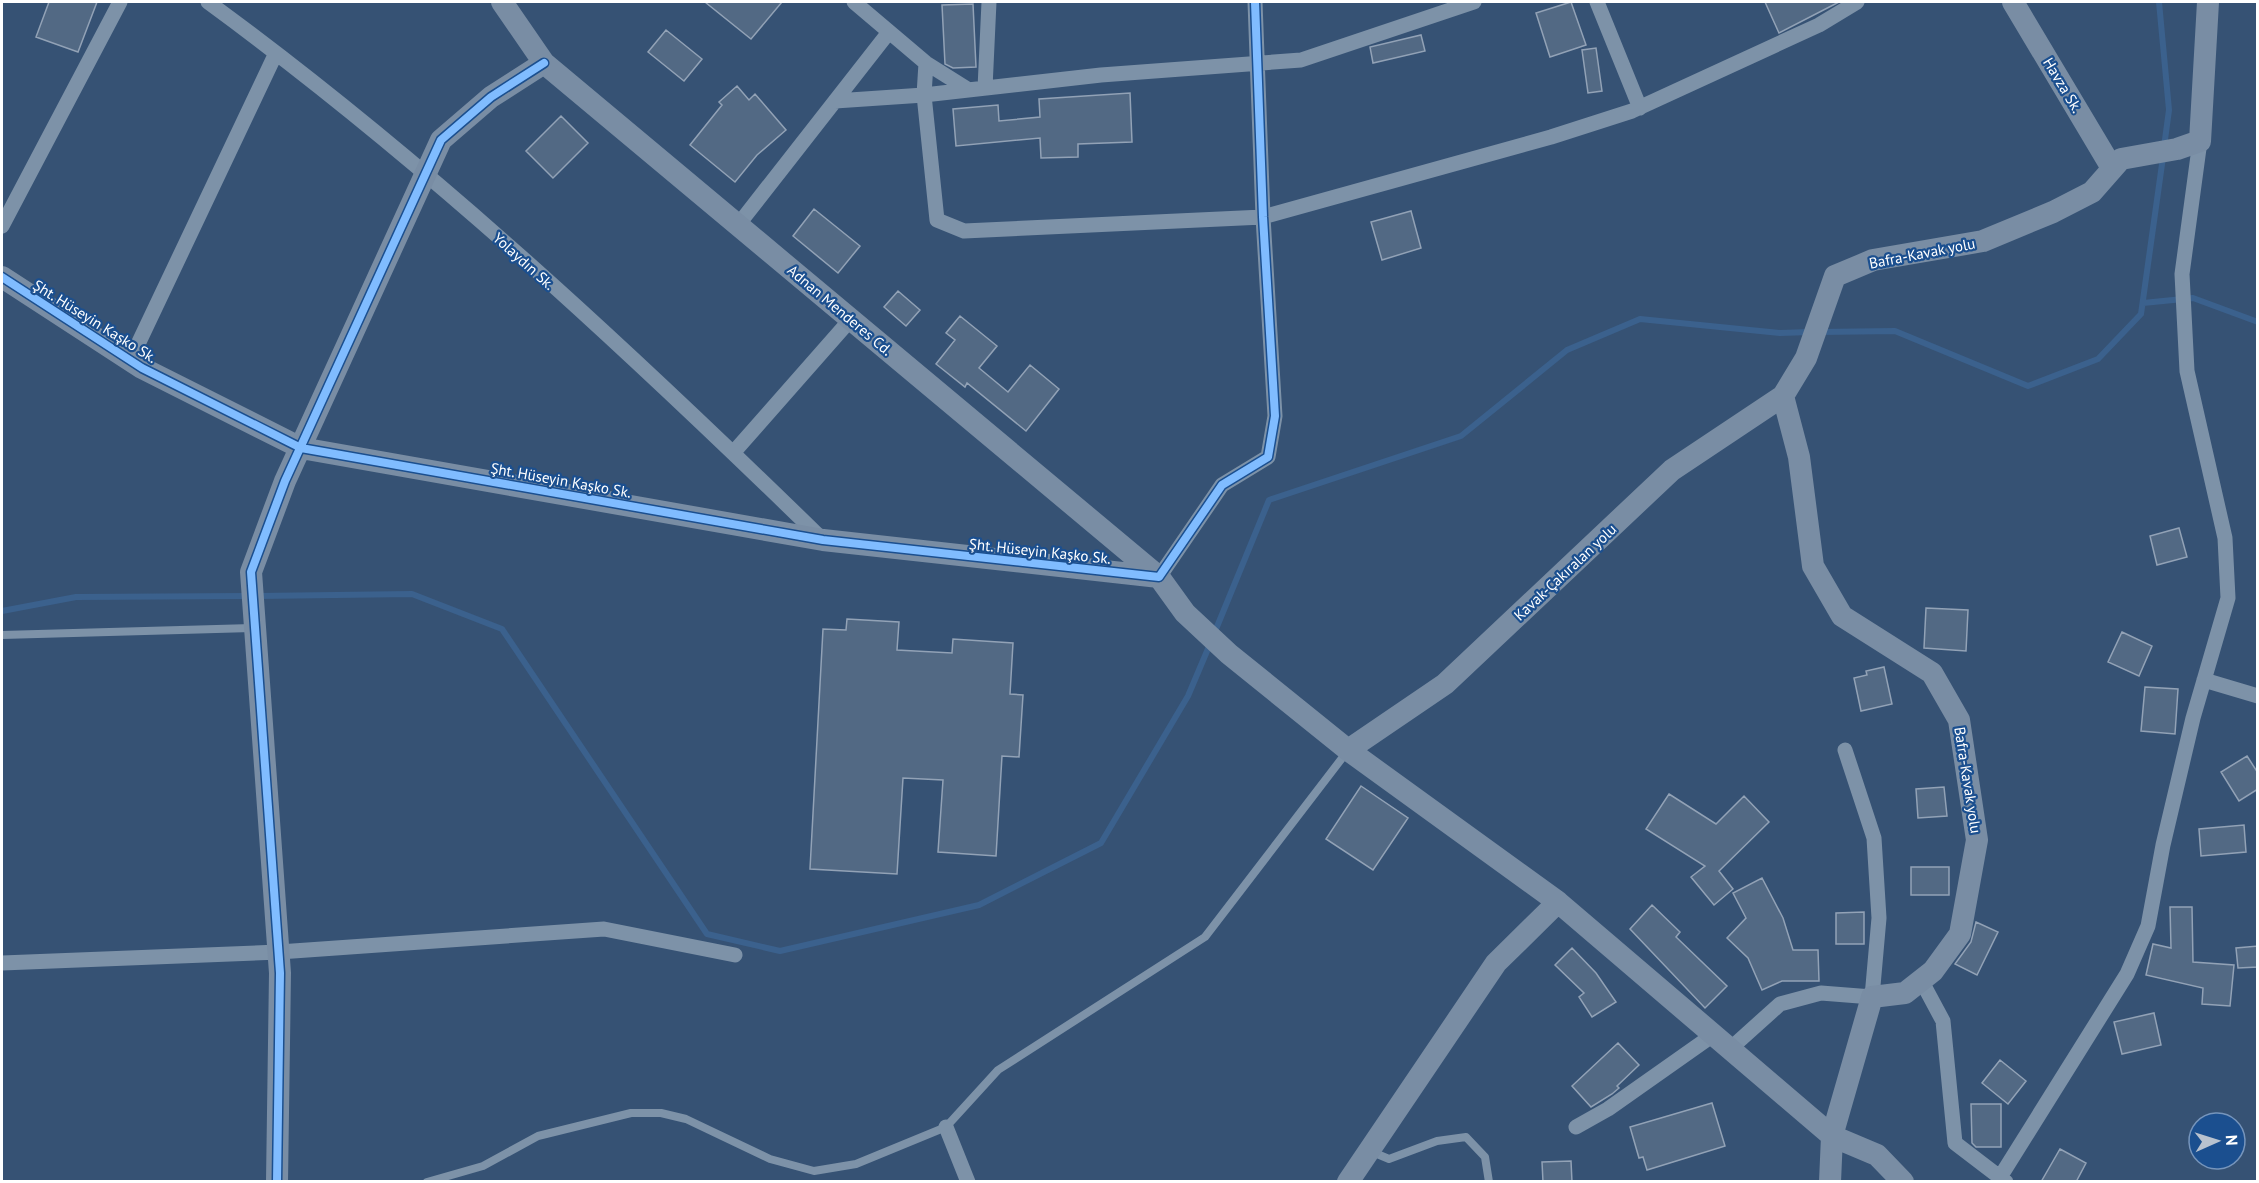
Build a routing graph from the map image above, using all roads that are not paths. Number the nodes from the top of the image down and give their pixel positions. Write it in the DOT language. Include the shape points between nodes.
graph roads {
  1 [pos="120,2"];
  2 [pos="502,2"];
  3 [pos="854,2"];
  4 [pos="989,2"];
  5 [pos="1255,2"];
  6 [pos="1474,2"];
  7 [pos="1597,2"];
  8 [pos="1857,2"];
  9 [pos="2013,2"];
  10 [pos="2208,2"];
  11 [pos="219,4"];
  12 [pos="889,32"];
  13 [pos="276,53"];
  14 [pos="544,63"];
  15 [pos="926,63"];
  16 [pos="1256,63"];
  17 [pos="985,88"];
  18 [pos="969,90"];
  19 [pos="924,95"];
  20 [pos="835,101"];
  21 [pos="1640,108"];
  22 [pos="2200,141"];
  23 [pos="2117,163"];
  24 [pos="425,174"];
  25 [pos="1263,217"];
  26 [pos="738,225"];
  27 [pos="2,226"];
  28 [pos="2,277"];
  29 [pos="851,319"];
  30 [pos="130,361"];
  31 [pos="1783,396"];
  32 [pos="301,448"];
  33 [pos="733,453"];
  34 [pos="823,540"];
  35 [pos="1159,578"];
  36 [pos="254,620"];
  37 [pos="2,635"];
  38 [pos="2204,680"];
  39 [pos="2258,696"];
  40 [pos="1348,750"];
  41 [pos="1845,750"];
  42 [pos="1558,902"];
  43 [pos="279,952"];
  44 [pos="735,955"];
  45 [pos="2,963"];
  46 [pos="1921,980"];
  47 [pos="1872,997"];
  48 [pos="1713,1035"];
  49 [pos="1730,1049"];
  50 [pos="946,1127"];
  51 [pos="1576,1127"];
  52 [pos="1832,1136"];
  53 [pos="1369,1151"];
  54 [pos="2001,1180"];
  55 [pos="277,1182"];
  56 [pos="428,1182"];
  57 [pos="968,1182"];
  58 [pos="1348,1182"];
  59 [pos="1489,1182"];
  60 [pos="1830,1182"];
  61 [pos="1903,1182"];
  1 -- 27 [label="street"];
  2 -- 14 [label="main road, Adnan Menderes Cd."];
  3 -- 12 [label="street"];
  4 -- 17 [label="street"];
  5 -- 16 [label="street"];
  6 -- 16 [label="street" via="1301,60"];
  7 -- 21 [label="street"];
  8 -- 21 [label="street" via="1819,25"];
  9 -- 23 [label="main road, Havza Sk."];
  10 -- 22 [label="main road"];
  11 -- 13 [label="street, Yolaydın Sk."];
  12 -- 15 [label="street"];
  12 -- 20 [label="street"];
  13 -- 24 [label="street, Yolaydın Sk."];
  13 -- 30 [label="street"];
  14 -- 24 [label="main road" via="491,97 441,140"];
  14 -- 26 [label="main road, Adnan Menderes Cd."];
  15 -- 18 [label="street"];
  15 -- 19 [label="street"];
  16 -- 17 [label="street"];
  16 -- 25 [label="street"];
  17 -- 18 [label="street"];
  18 -- 19 [label="street"];
  19 -- 20 [label="street"];
  19 -- 25 [label="street" via="937,220 964,231"];
  20 -- 26 [label="street"];
  21 -- 25 [label="street" via="1551,137"];
  22 -- 23 [label="main road"];
  22 -- 38 [label="street" via="2183,286 2187,371 2225,550 2228,598"];
  23 -- 31 [label="main road, Bafra-Kavak yolu" via="2092,192 1983,241 1873,260 1835,276 1806,358"];
  24 -- 32 [label="main road"];
  24 -- 33 [label="street, Yolaydın Sk." via="673,394"];
  25 -- 35 [label="street" via="1275,416 1268,457 1222,485"];
  26 -- 29 [label="main road, Adnan Menderes Cd."];
  28 -- 30 [label="main road, Şht. Hüseyin Kaşko Sk."];
  29 -- 33 [label="street"];
  29 -- 35 [label="main road, Adnan Menderes Cd."];
  30 -- 32 [label="main road, Şht. Hüseyin Kaşko Sk."];
  31 -- 40 [label="main road, Kavak-Çakıralan yolu" via="1672,470 1445,684"];
  31 -- 46 [label="main road, Bafra-Kavak yolu" via="1799,458 1813,566 1842,616 1932,674 1959,720 1977,840 1960,934 1933,971"];
  32 -- 34 [label="main road, Şht. Hüseyin Kaşko Sk."];
  32 -- 36 [label="main road" via="251,572"];
  33 -- 34 [label="street, Yolaydın Sk."];
  34 -- 35 [label="main road, Şht. Hüseyin Kaşko Sk."];
  35 -- 40 [label="main road, Adnan Menderes Cd." via="1185,613 1229,654"];
  36 -- 37 [label="lane"];
  36 -- 43 [label="main road"];
  38 -- 39 [label="street"];
  38 -- 54 [label="street" via="2163,845 2148,927 2127,974"];
  40 -- 42 [label="main road, Adnan Menderes Cd."];
  40 -- 50 [label="lane" via="1205,937 998,1070"];
  41 -- 47 [label="street" via="1874,838 1879,918"];
  42 -- 48 [label="main road, Adnan Menderes Cd."];
  42 -- 53 [label="main road" via="1496,963"];
  43 -- 44 [label="street" via="604,930"];
  43 -- 45 [label="street"];
  43 -- 55 [label="main road"];
  46 -- 47 [label="main road, Bafra-Kavak yolu" via="1905,993"];
  46 -- 54 [label="street" via="1943,1021 1955,1143"];
  47 -- 49 [label="street" via="1821,993 1780,1004"];
  47 -- 52 [label="main road"];
  48 -- 49 [label="main road, Adnan Menderes Cd."];
  48 -- 51 [label="street"];
  49 -- 52 [label="main road, Adnan Menderes Cd."];
  50 -- 56 [label="lane" via="856,1164 814,1171 770,1159 686,1119 661,1113 631,1113 538,1136 483,1166"];
  50 -- 57 [label="street"];
  52 -- 60 [label="main road"];
  52 -- 61 [label="main road, Adnan Menderes Cd." via="1877,1155"];
  53 -- 58 [label="main road"];
  53 -- 59 [label="lane" via="1389,1159 1437,1140 1466,1137 1485,1157"];
}
